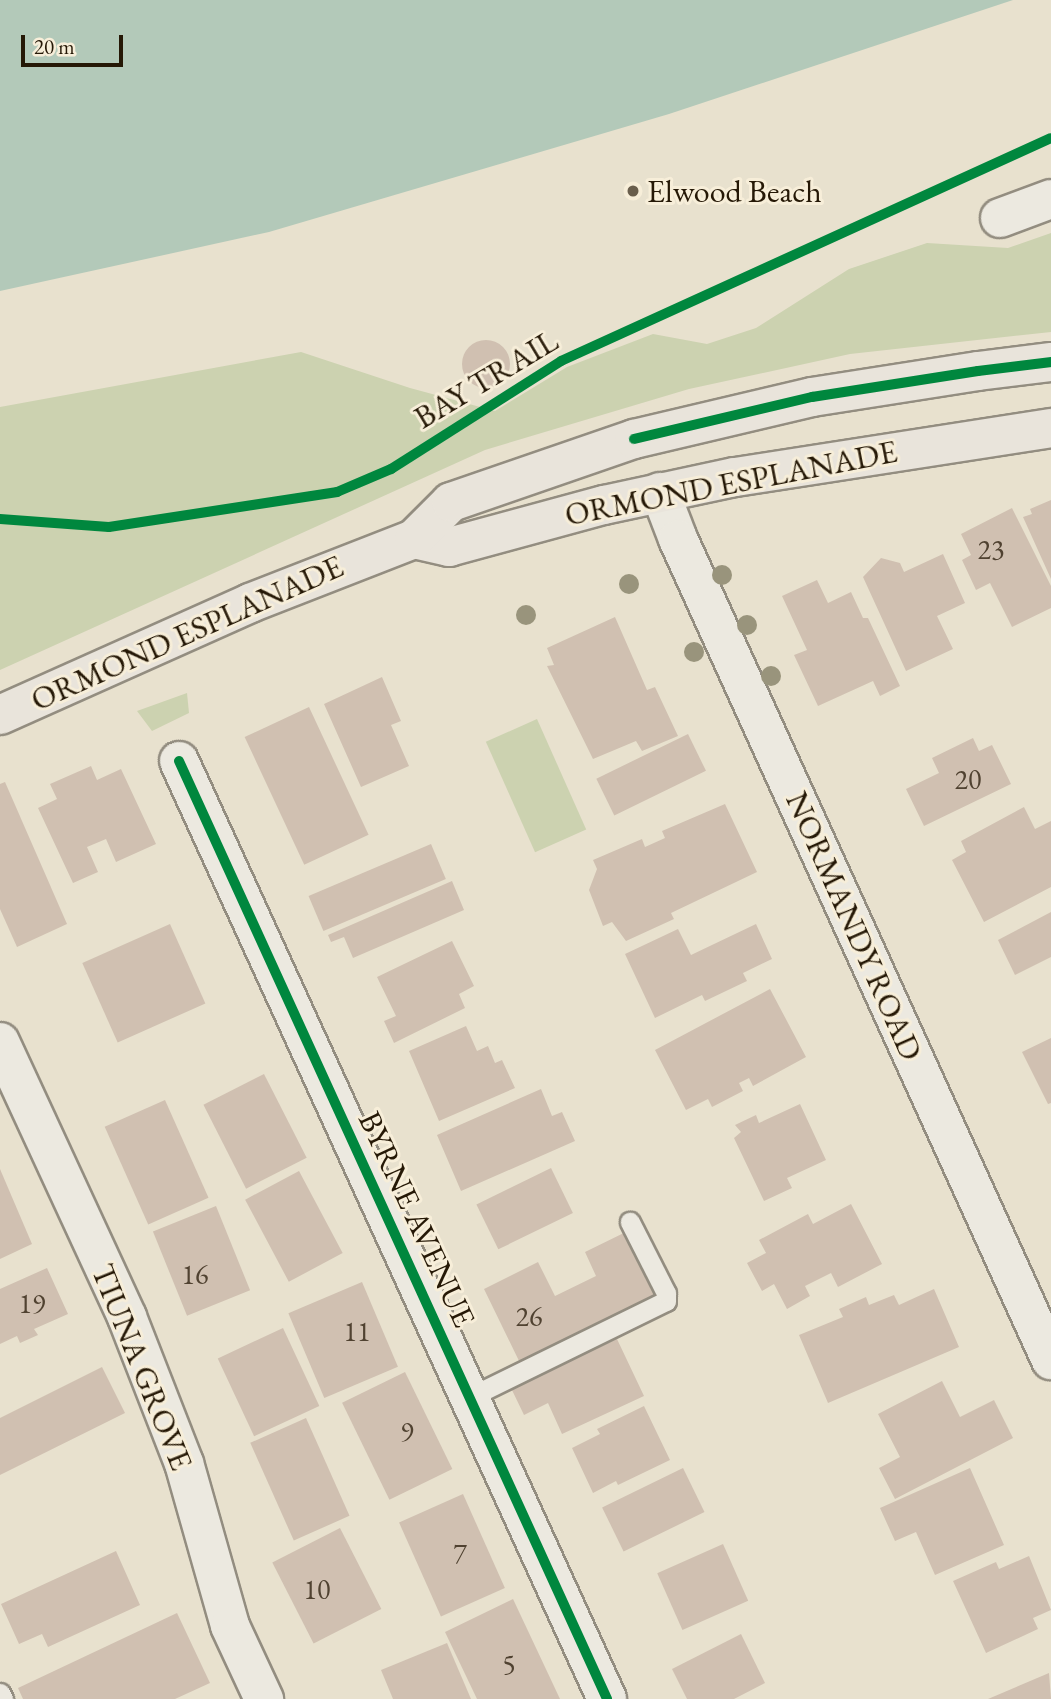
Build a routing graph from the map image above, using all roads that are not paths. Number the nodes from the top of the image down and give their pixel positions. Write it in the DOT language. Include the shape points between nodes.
graph roads {
  1 [pos="1051,199"];
  2 [pos="1000,218"];
  3 [pos="1051,362"];
  4 [pos="1051,428"];
  5 [pos="660,492"];
  6 [pos="414,539"];
  7 [pos="0,715"];
  8 [pos="179,761"];
  9 [pos="0,1042"];
  10 [pos="630,1222"];
  11 [pos="1051,1360"];
  12 [pos="470,1397"];
  13 [pos="0,1693"];
  14 [pos="3,1699"];
  15 [pos="264,1699"];
  16 [pos="607,1699"];
  1 -- 2 [label="street"];
  3 -- 6 [label="main road, ORMOND ESPLANADE" via="812,397 634,439 451,502"];
  4 -- 5 [label="main road, ORMOND ESPLANADE"];
  5 -- 6 [label="main road, ORMOND ESPLANADE" via="449,547"];
  5 -- 11 [label="street, NORMANDY ROAD"];
  6 -- 7 [label="main road, ORMOND ESPLANADE" via="250,603"];
  8 -- 12 [label="street, BYRNE AVENUE"];
  9 -- 15 [label="street, TIUNA GROVE" via="127,1317 184,1463 230,1626"];
  10 -- 12 [label="lane" via="666,1301"];
  12 -- 16 [label="street, BYRNE AVENUE"];
  13 -- 14 [label="lane"];
}
